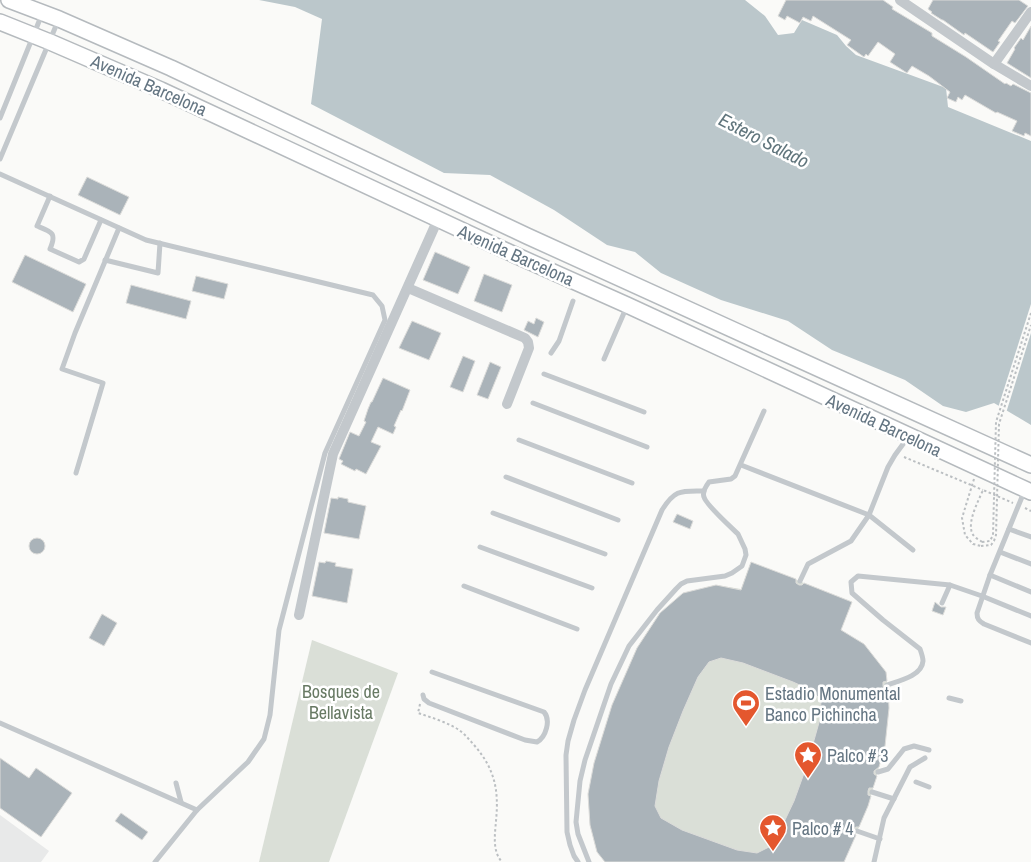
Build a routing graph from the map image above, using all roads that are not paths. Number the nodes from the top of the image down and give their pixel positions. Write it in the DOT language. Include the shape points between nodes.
graph roads {
  1 [pos="8,0"];
  2 [pos="906,1"];
  3 [pos="1031,12"];
  4 [pos="43,13"];
  5 [pos="59,19"];
  6 [pos="0,22"];
  7 [pos="34,35"];
  8 [pos="50,42"];
  9 [pos="994,64"];
  10 [pos="1031,86"];
  11 [pos="0,118"];
  12 [pos="0,159"];
  13 [pos="0,174"];
  14 [pos="50,196"];
  15 [pos="438,219"];
  16 [pos="101,220"];
  17 [pos="119,228"];
  18 [pos="527,236"];
  19 [pos="160,243"];
  20 [pos="552,247"];
  21 [pos="515,255"];
  22 [pos="105,260"];
  23 [pos="541,267"];
  24 [pos="408,288"];
  25 [pos="574,301"];
  26 [pos="627,305"];
  27 [pos="772,348"];
  28 [pos="552,354"];
  29 [pos="792,357"];
  30 [pos="604,359"];
  31 [pos="764,368"];
  32 [pos="544,374"];
  33 [pos="781,377"];
  34 [pos="533,403"];
  35 [pos="507,404"];
  36 [pos="902,406"];
  37 [pos="764,411"];
  38 [pos="644,412"];
  39 [pos="920,414"];
  40 [pos="888,426"];
  41 [pos="909,436"];
  42 [pos="519,440"];
  43 [pos="647,447"];
  44 [pos="1025,462"];
  45 [pos="740,465"];
  46 [pos="76,473"];
  47 [pos="506,476"];
  48 [pos="1007,480"];
  49 [pos="632,483"];
  50 [pos="704,491"];
  51 [pos="1028,491"];
  52 [pos="493,513"];
  53 [pos="869,515"];
  54 [pos="618,520"];
  55 [pos="1010,529"];
  56 [pos="1031,537"];
  57 [pos="480,547"];
  58 [pos="913,550"];
  59 [pos="1000,552"];
  60 [pos="605,554"];
  61 [pos="1031,564"];
  62 [pos="990,576"];
  63 [pos="800,581"];
  64 [pos="950,585"];
  65 [pos="464,586"];
  66 [pos="592,588"];
  67 [pos="1031,592"];
  68 [pos="982,596"];
  69 [pos="942,602"];
  70 [pos="299,615"];
  71 [pos="1031,616"];
  72 [pos="577,630"];
  73 [pos="1031,643"];
  74 [pos="432,672"];
  75 [pos="887,685"];
  76 [pos="423,695"];
  77 [pos="949,698"];
  78 [pos="961,702"];
  79 [pos="0,723"];
  80 [pos="928,750"];
  81 [pos="925,758"];
  82 [pos="878,772"];
  83 [pos="916,782"];
  84 [pos="176,783"];
  85 [pos="929,787"];
  86 [pos="872,792"];
  87 [pos="894,799"];
  88 [pos="181,802"];
  89 [pos="197,810"];
  90 [pos="857,831"];
  91 [pos="880,839"];
  92 [pos="155,862"];
  93 [pos="578,862"];
  94 [pos="588,862"];
  95 [pos="874,862"];
  1 -- 4 [label="main road, Avenida Barcelona"];
  2 -- 9 [label="street"];
  3 -- 9 [label="street"];
  4 -- 5 [label="main road, Avenida Barcelona"];
  4 -- 7 [label="lane"];
  5 -- 8 [label="lane"];
  5 -- 18 [label="main road, Avenida Barcelona" via="171,68"];
  6 -- 7 [label="main road, Avenida Barcelona"];
  7 -- 8 [label="main road, Avenida Barcelona"];
  7 -- 11 [label="lane"];
  8 -- 12 [label="lane"];
  8 -- 15 [label="main road, Avenida Barcelona"];
  9 -- 10 [label="street"];
  13 -- 14 [label="lane"];
  14 -- 16 [label="lane"];
  14 -- 16 [label="lane" via="37,226 51,231 54,236 50,249 79,262 84,259"];
  15 -- 21 [label="main road, Avenida Barcelona"];
  15 -- 24 [label="street"];
  16 -- 17 [label="lane"];
  17 -- 19 [label="lane"];
  17 -- 22 [label="lane"];
  18 -- 20 [label="main road, Avenida Barcelona"];
  18 -- 21 [label="main road" via="526,250"];
  19 -- 22 [label="lane" via="158,273"];
  19 -- 89 [label="lane" via="373,295 382,306 385,320 326,453 279,630 270,715 264,738 248,762"];
  20 -- 23 [label="main road" via="547,246 540,251 538,262"];
  20 -- 27 [label="main road, Avenida Barcelona"];
  21 -- 23 [label="main road, Avenida Barcelona"];
  22 -- 46 [label="lane" via="62,369 103,383"];
  23 -- 26 [label="main road, Avenida Barcelona"];
  24 -- 35 [label="street" via="525,338 529,348"];
  24 -- 70 [label="street" via="332,454"];
  25 -- 28 [label="lane"];
  26 -- 30 [label="lane"];
  26 -- 31 [label="main road, Avenida Barcelona"];
  27 -- 29 [label="main road, Avenida Barcelona"];
  27 -- 31 [label="main road" via="776,361 769,368"];
  29 -- 33 [label="main road" via="780,363"];
  29 -- 36 [label="main road, Avenida Barcelona"];
  31 -- 33 [label="main road, Avenida Barcelona"];
  32 -- 38 [label="lane"];
  33 -- 40 [label="main road, Avenida Barcelona"];
  34 -- 43 [label="lane"];
  36 -- 39 [label="main road, Avenida Barcelona"];
  36 -- 40 [label="main road" via="901,419"];
  37 -- 45 [label="lane"];
  39 -- 41 [label="main road" via="909,422"];
  39 -- 44 [label="main road, Avenida Barcelona"];
  40 -- 41 [label="main road, Avenida Barcelona"];
  41 -- 48 [label="main road, Avenida Barcelona"];
  41 -- 53 [label="lane" via="888,467"];
  42 -- 49 [label="lane"];
  44 -- 48 [label="main road" via="1018,478"];
  45 -- 50 [label="lane" via="733,478 709,482"];
  45 -- 53 [label="lane"];
  47 -- 54 [label="lane"];
  48 -- 51 [label="main road, Avenida Barcelona"];
  50 -- 93 [label="lane" via="675,494 662,510 574,720 566,755 566,808 567,832"];
  50 -- 94 [label="lane" via="708,504 741,539 745,560 732,574 694,579 682,584 657,610 625,654 611,684 580,781 576,822"];
  51 -- 55 [label="lane"];
  52 -- 60 [label="lane"];
  53 -- 58 [label="lane"];
  53 -- 63 [label="lane" via="851,541 808,564"];
  55 -- 56 [label="lane"];
  55 -- 59 [label="lane"];
  57 -- 66 [label="lane"];
  59 -- 61 [label="lane"];
  59 -- 62 [label="lane"];
  62 -- 67 [label="lane"];
  62 -- 68 [label="lane"];
  64 -- 68 [label="lane"];
  64 -- 69 [label="lane"];
  64 -- 75 [label="lane" via="858,576 851,582 852,593 920,649 923,661 919,670"];
  65 -- 72 [label="lane"];
  68 -- 71 [label="lane"];
  68 -- 73 [label="lane" via="976,614 979,621"];
  74 -- 76 [label="lane" via="544,712 548,720 543,736 537,742 525,740 429,703"];
  77 -- 78 [label="lane"];
  79 -- 88 [label="lane"];
  80 -- 82 [label="lane" via="914,746 904,749 888,769"];
  81 -- 87 [label="lane" via="910,767"];
  83 -- 85 [label="lane"];
  84 -- 88 [label="lane"];
  86 -- 87 [label="lane"];
  87 -- 91 [label="lane" via="884,818"];
  88 -- 89 [label="lane"];
  89 -- 92 [label="lane"];
  90 -- 91 [label="lane"];
  91 -- 95 [label="lane"];
}
